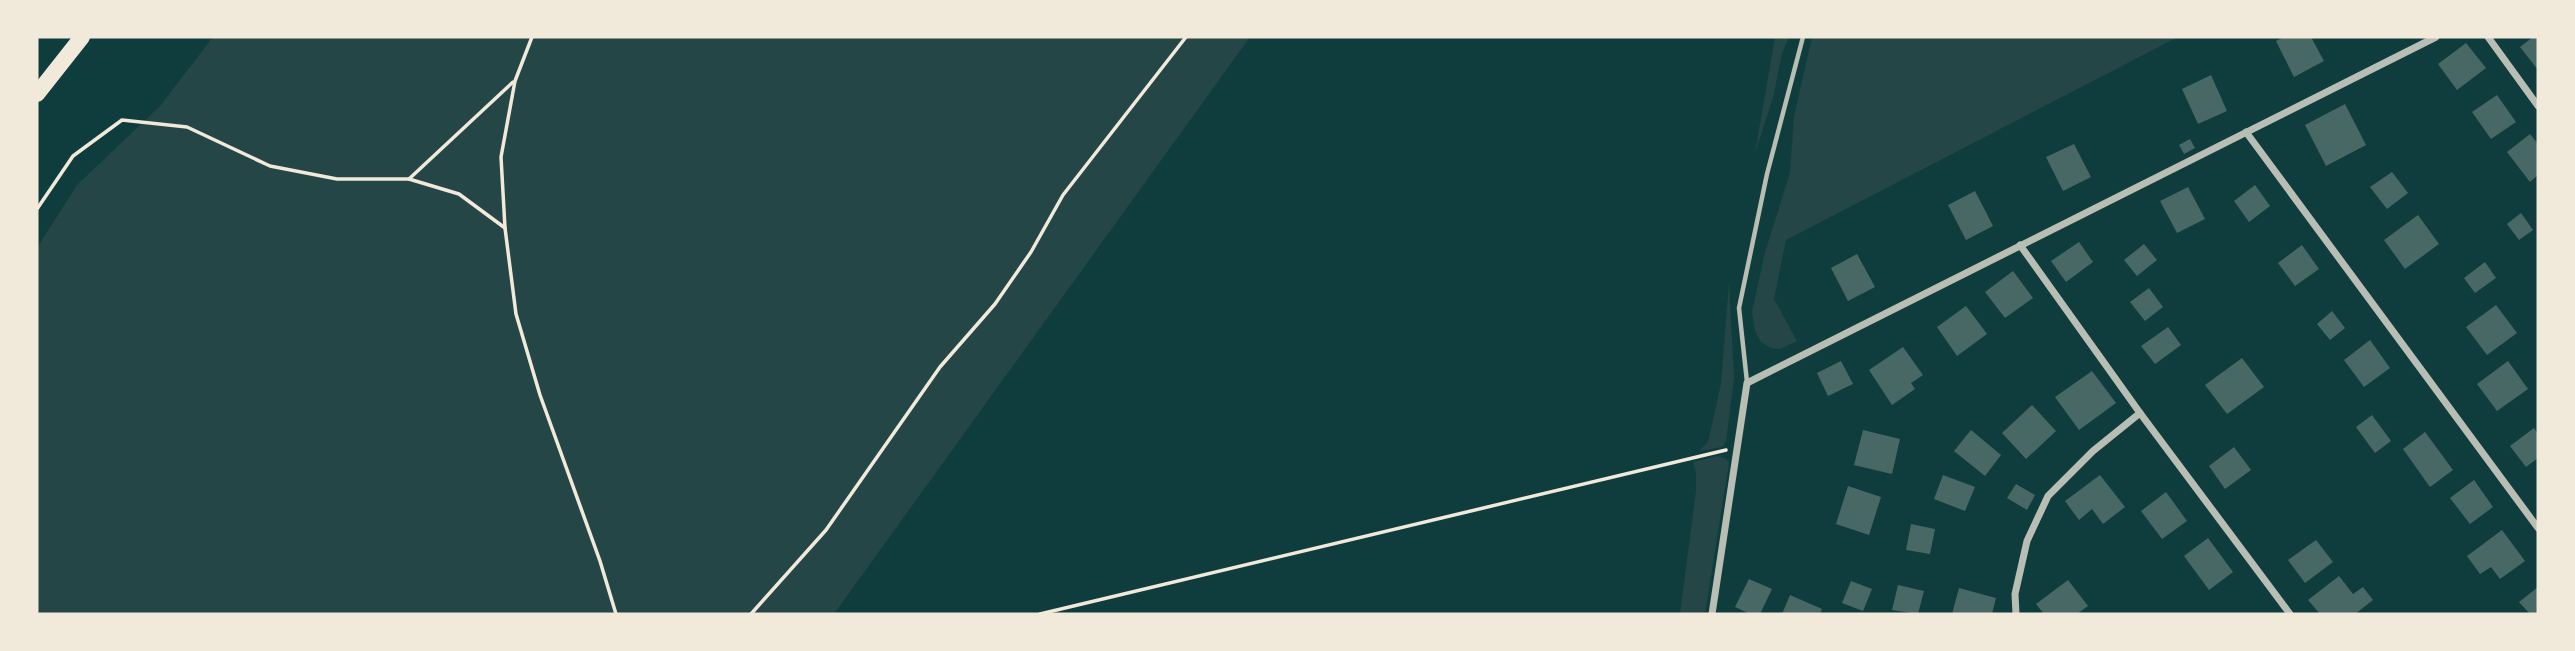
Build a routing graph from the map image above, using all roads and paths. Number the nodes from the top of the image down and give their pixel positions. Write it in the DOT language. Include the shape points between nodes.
graph roads {
  1 [pos="82,37"];
  2 [pos="532,37"];
  3 [pos="1186,37"];
  4 [pos="1803,37"];
  5 [pos="2436,37"];
  6 [pos="2488,37"];
  7 [pos="515,81"];
  8 [pos="37,94"];
  9 [pos="2538,106"];
  10 [pos="2246,132"];
  11 [pos="409,179"];
  12 [pos="37,209"];
  13 [pos="505,228"];
  14 [pos="2020,245"];
  15 [pos="1747,383"];
  16 [pos="2140,413"];
  17 [pos="1738,448"];
  18 [pos="2538,528"];
  19 [pos="753,613"];
  20 [pos="616,614"];
  21 [pos="1040,614"];
  22 [pos="1712,614"];
  23 [pos="2016,614"];
  24 [pos="2290,614"];
  1 -- 8 [label="highway"];
  2 -- 7 [label="path"];
  3 -- 19 [label="path" via="1062,194 1031,253 995,304 940,367 826,530"];
  4 -- 15 [label="lane" via="1767,174 1739,308"];
  5 -- 10 [label="street"];
  6 -- 9 [label="street"];
  7 -- 11 [label="path"];
  7 -- 13 [label="path" via="501,157"];
  10 -- 14 [label="street"];
  10 -- 18 [label="street"];
  11 -- 12 [label="path" via="337,179 270,166 187,127 122,120 73,156"];
  11 -- 13 [label="path" via="459,194"];
  13 -- 20 [label="path" via="516,314"];
  14 -- 15 [label="street"];
  14 -- 16 [label="street"];
  15 -- 17 [label="street"];
  16 -- 23 [label="street" via="2048,496 2028,541 2015,594"];
  16 -- 24 [label="street"];
  17 -- 21 [label="path"];
  17 -- 22 [label="street"];
}
